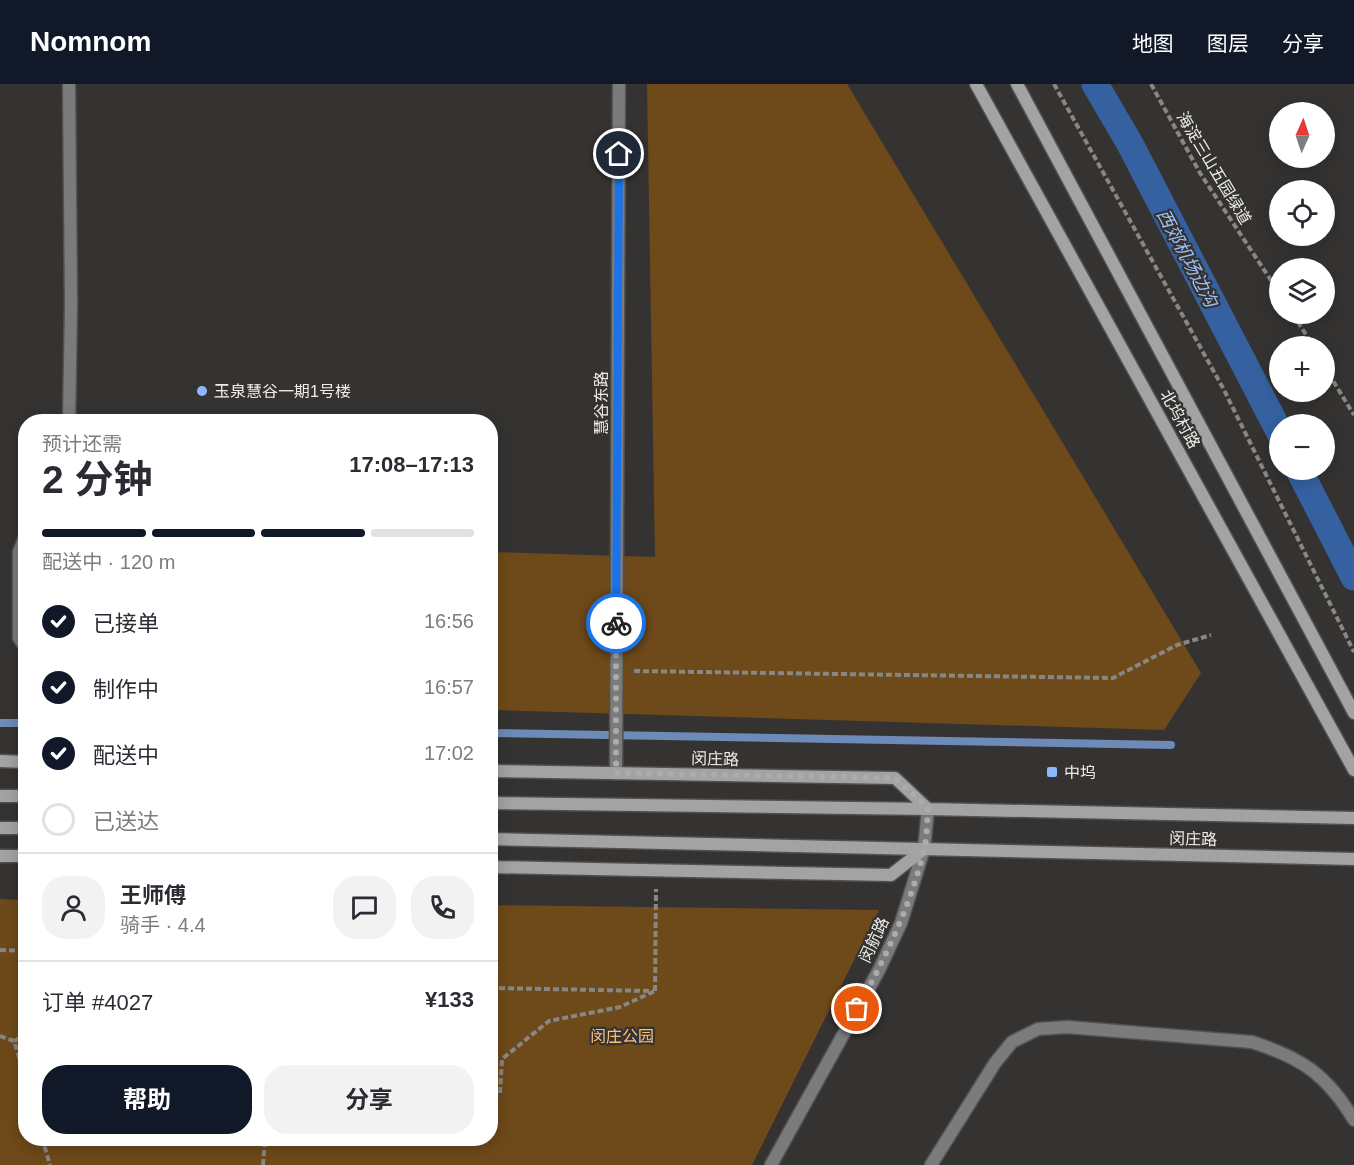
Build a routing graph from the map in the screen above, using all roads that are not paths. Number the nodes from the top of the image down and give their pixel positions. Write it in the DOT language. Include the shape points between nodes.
graph roads {
  1 [pos="69,84"];
  2 [pos="619,84"];
  3 [pos="976,84"];
  4 [pos="1017,84"];
  5 [pos="69,414"];
  6 [pos="1354,713"];
  7 [pos="0,761"];
  8 [pos="18,762"];
  9 [pos="1354,770"];
  10 [pos="498,771"];
  11 [pos="616,773"];
  12 [pos="0,796"];
  13 [pos="18,796"];
  14 [pos="498,803"];
  15 [pos="928,808"];
  16 [pos="1354,818"];
  17 [pos="0,828"];
  18 [pos="18,828"];
  19 [pos="498,839"];
  20 [pos="924,849"];
  21 [pos="0,856"];
  22 [pos="18,856"];
  23 [pos="1354,859"];
  24 [pos="498,867"];
  25 [pos="1354,1120"];
  26 [pos="771,1165"];
  27 [pos="931,1165"];
  1 -- 5 [label="street"];
  2 -- 11 [label="street, 慧谷东路"];
  3 -- 9 [label="main road, 北坞村路"];
  4 -- 6 [label="main road, 北坞村路"];
  7 -- 8 [label="main road"];
  10 -- 11 [label="main road, 闵庄路"];
  11 -- 15 [label="main road, 闵庄路" via="895,778"];
  12 -- 13 [label="main road"];
  14 -- 15 [label="main road, 闵庄路"];
  15 -- 16 [label="main road, 闵庄路"];
  15 -- 20 [label="street, 闵航路"];
  17 -- 18 [label="main road"];
  19 -- 20 [label="main road, 闵庄路"];
  20 -- 23 [label="main road, 闵庄路"];
  20 -- 24 [label="main road" via="891,875"];
  20 -- 26 [label="street, 闵航路" via="901,923 879,970"];
  21 -- 22 [label="main road"];
  25 -- 27 [label="street" via="1340,1096 1317,1073 1281,1051 1252,1042 1067,1027 1038,1029 1012,1042 995,1063"];
}
